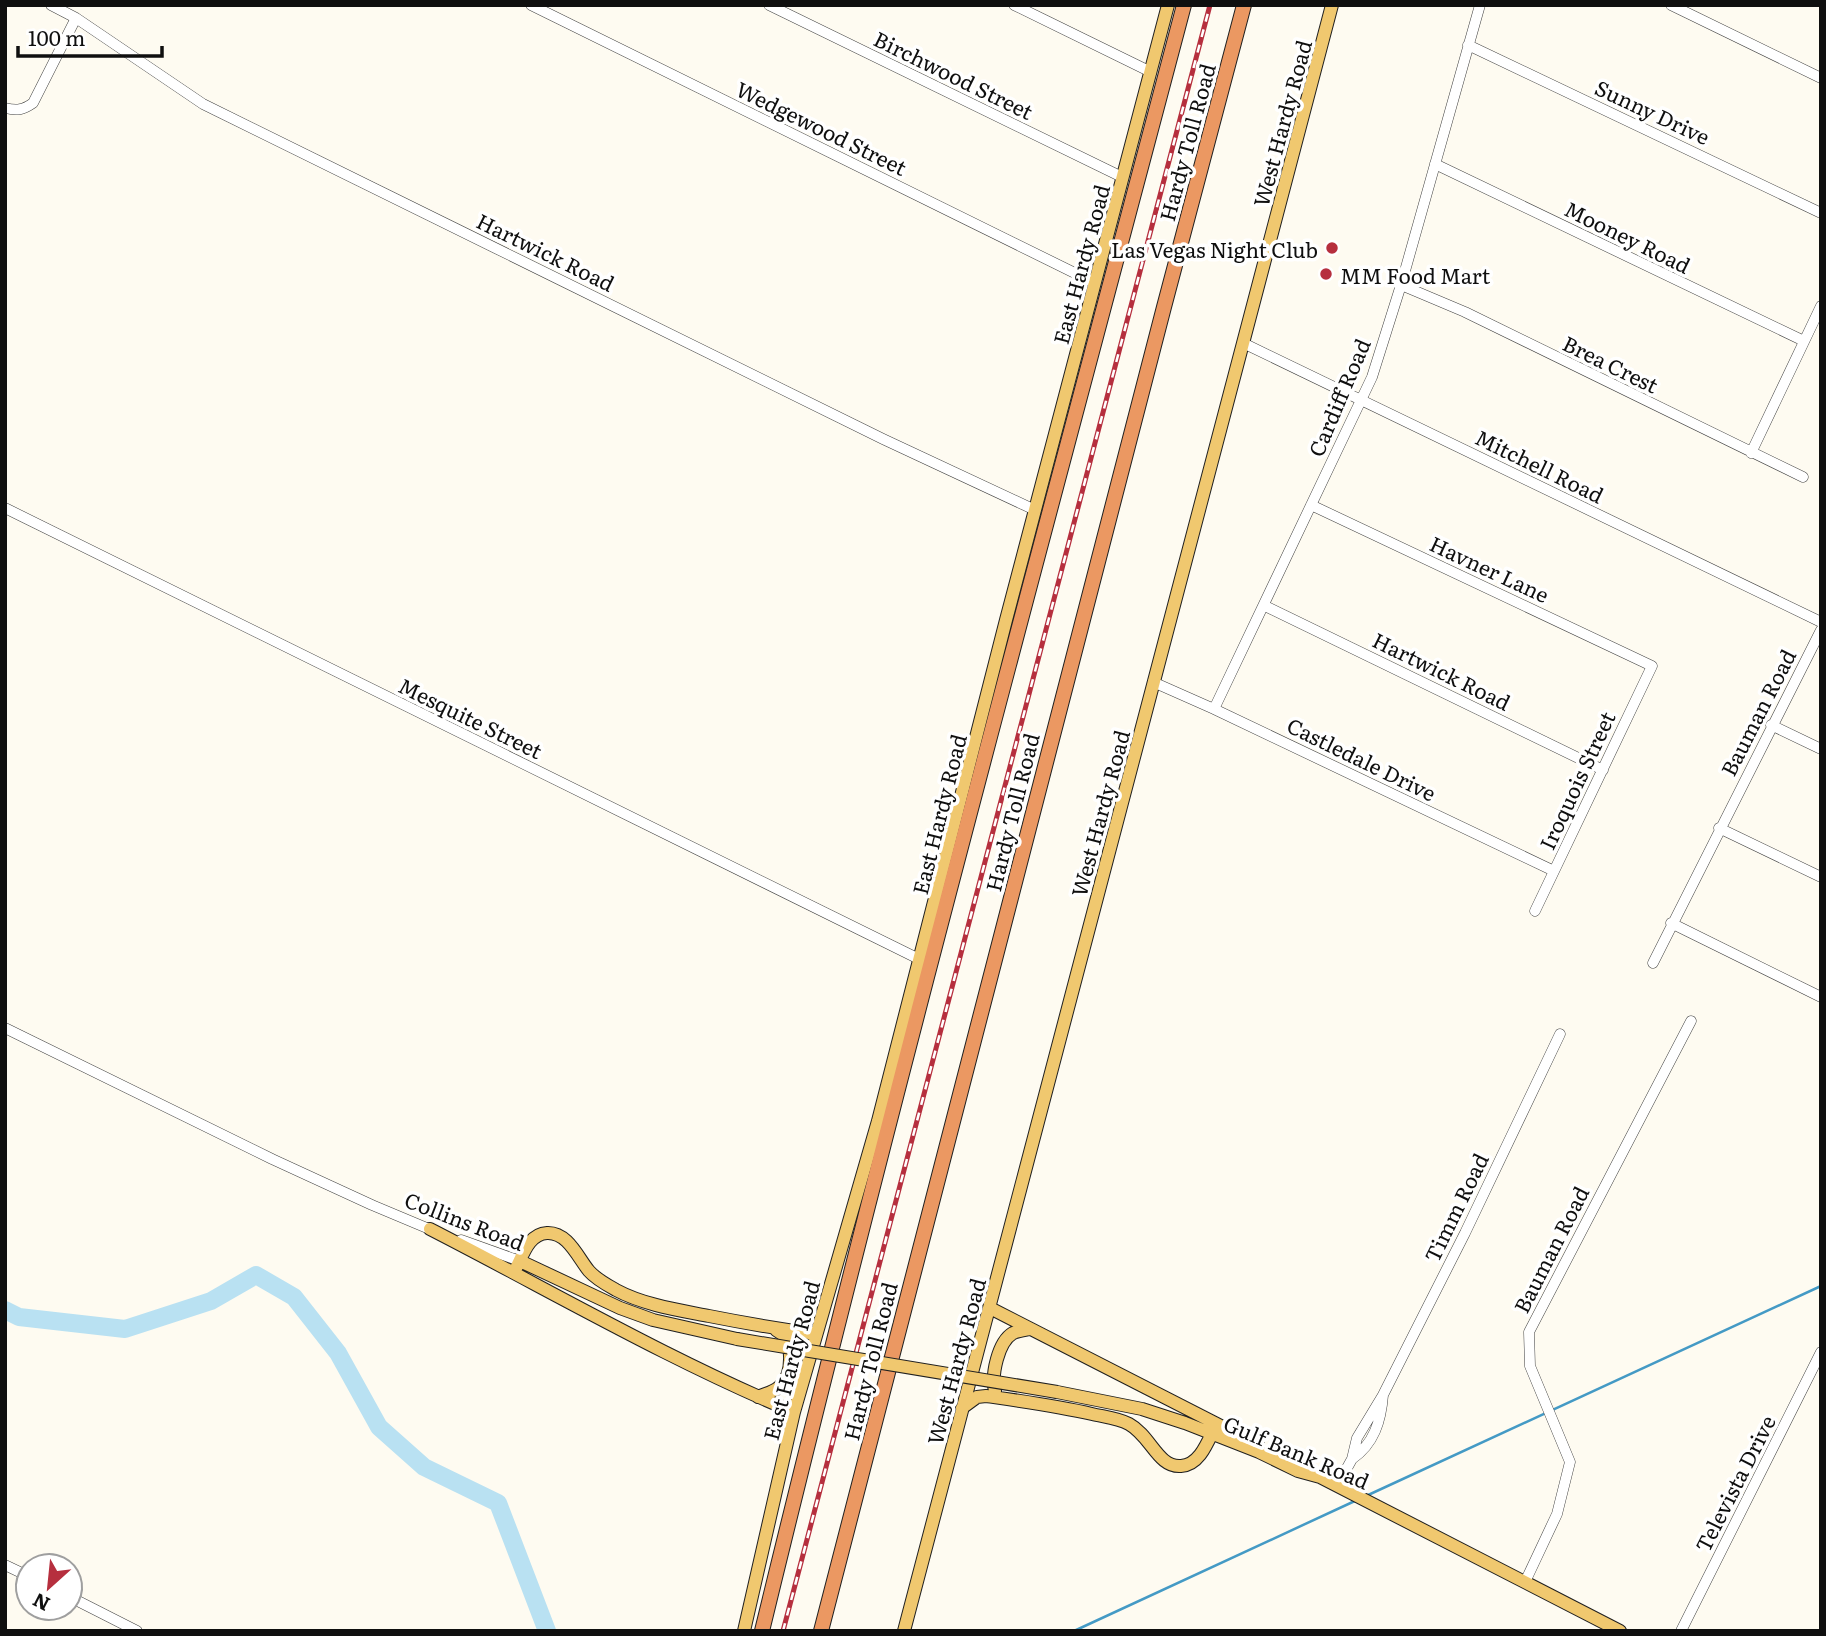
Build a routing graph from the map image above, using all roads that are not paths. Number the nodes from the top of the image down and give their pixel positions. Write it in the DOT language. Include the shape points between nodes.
graph roads {
  1 [pos="51,5"];
  2 [pos="769,5"];
  3 [pos="1014,5"];
  4 [pos="1168,5"];
  5 [pos="1184,5"];
  6 [pos="1244,5"];
  7 [pos="1332,5"];
  8 [pos="1480,5"];
  9 [pos="1671,5"];
  10 [pos="533,6"];
  11 [pos="76,18"];
  12 [pos="1468,45"];
  13 [pos="1151,72"];
  14 [pos="1821,78"];
  15 [pos="5,108"];
  16 [pos="1435,164"];
  17 [pos="1122,177"];
  18 [pos="1821,213"];
  19 [pos="1095,283"];
  20 [pos="1401,285"];
  21 [pos="1821,306"];
  22 [pos="1804,341"];
  23 [pos="1243,342"];
  24 [pos="1362,400"];
  25 [pos="1751,453"];
  26 [pos="1802,477"];
  27 [pos="1311,505"];
  28 [pos="5,508"];
  29 [pos="1035,510"];
  30 [pos="1265,606"];
  31 [pos="1821,622"];
  32 [pos="1821,630"];
  33 [pos="1651,666"];
  34 [pos="1153,682"];
  35 [pos="1214,709"];
  36 [pos="1771,725"];
  37 [pos="1821,749"];
  38 [pos="1603,770"];
  39 [pos="1719,828"];
  40 [pos="1554,871"];
  41 [pos="1821,877"];
  42 [pos="1535,911"];
  43 [pos="1671,923"];
  44 [pos="921,960"];
  45 [pos="1653,963"];
  46 [pos="1821,997"];
  47 [pos="1691,1021"];
  48 [pos="5,1028"];
  49 [pos="1560,1034"];
  50 [pos="430,1229"];
  51 [pos="517,1267"];
  52 [pos="990,1308"];
  53 [pos="772,1328"];
  54 [pos="1030,1329"];
  55 [pos="816,1334"];
  56 [pos="1821,1352"];
  57 [pos="935,1372"];
  58 [pos="758,1397"];
  59 [pos="1003,1398"];
  60 [pos="962,1408"];
  61 [pos="794,1412"];
  62 [pos="1214,1429"];
  63 [pos="1341,1488"];
  64 [pos="1525,1582"];
  65 [pos="84,1604"];
  66 [pos="137,1631"];
  67 [pos="744,1631"];
  68 [pos="762,1631"];
  69 [pos="821,1631"];
  70 [pos="904,1631"];
  71 [pos="1620,1631"];
  72 [pos="1682,1631"];
  1 -- 11 [label="street, Hartwick Road"];
  2 -- 17 [label="street, Birchwood Street"];
  3 -- 13 [label="street"];
  4 -- 13 [label="main road, East Hardy Road"];
  5 -- 68 [label="highway, Hardy Toll Road" via="935,943"];
  6 -- 69 [label="highway, Hardy Toll Road"];
  7 -- 23 [label="main road, West Hardy Road"];
  8 -- 12 [label="street, Cardiff Road"];
  9 -- 14 [label="street"];
  10 -- 19 [label="street, Wedgewood Street"];
  11 -- 15 [label="street" via="33,103 15,111"];
  11 -- 29 [label="street, Hartwick Road" via="203,104"];
  12 -- 16 [label="street, Cardiff Road"];
  12 -- 18 [label="street, Sunny Drive"];
  13 -- 17 [label="main road, East Hardy Road"];
  16 -- 20 [label="street, Cardiff Road"];
  16 -- 22 [label="street, Mooney Road"];
  17 -- 19 [label="main road, East Hardy Road"];
  19 -- 29 [label="main road, East Hardy Road"];
  20 -- 24 [label="street, Cardiff Road"];
  20 -- 25 [label="street, Brea Crest"];
  21 -- 22 [label="street"];
  22 -- 25 [label="street"];
  23 -- 24 [label="street, Mitchell Road"];
  23 -- 34 [label="main road, West Hardy Road"];
  24 -- 27 [label="street, Cardiff Road"];
  24 -- 31 [label="street, Mitchell Road"];
  25 -- 26 [label="street, Brea Crest"];
  27 -- 30 [label="street, Cardiff Road"];
  27 -- 33 [label="street, Havner Lane"];
  28 -- 44 [label="street, Mesquite Street"];
  29 -- 44 [label="main road, East Hardy Road"];
  30 -- 35 [label="street, Cardiff Road"];
  30 -- 38 [label="street, Hartwick Road"];
  32 -- 36 [label="street, Bauman Road"];
  33 -- 38 [label="street, Iroquois Street"];
  34 -- 35 [label="street, Castledale Drive"];
  34 -- 52 [label="main road, West Hardy Road"];
  35 -- 40 [label="street, Castledale Drive"];
  36 -- 37 [label="street"];
  36 -- 39 [label="street, Bauman Road"];
  38 -- 40 [label="street, Iroquois Street"];
  39 -- 41 [label="street"];
  39 -- 43 [label="street, Bauman Road"];
  40 -- 42 [label="street, Iroquois Street"];
  43 -- 45 [label="street, Bauman Road"];
  43 -- 46 [label="street"];
  44 -- 55 [label="main road, East Hardy Road"];
  47 -- 64 [label="street, Bauman Road" via="1529,1332 1530,1366 1570,1462 1557,1514"];
  48 -- 50 [label="street, Collins Road" via="272,1159"];
  49 -- 63 [label="street, Timm Road" via="1383,1395 1377,1427 1368,1445 1352,1459"];
  50 -- 51 [label="main road"];
  51 -- 53 [label="main road" via="528,1244 548,1233 561,1237 588,1270 616,1290 675,1310"];
  51 -- 57 [label="main road, Collins Road, bridge" via="653,1320"];
  51 -- 58 [label="main road"];
  52 -- 54 [label="main road"];
  52 -- 60 [label="main road, West Hardy Road"];
  53 -- 55 [label="main road"];
  53 -- 58 [label="main road" via="788,1338 788,1376 779,1388"];
  54 -- 59 [label="main road" via="1013,1334 1001,1346 993,1383"];
  54 -- 62 [label="main road"];
  55 -- 61 [label="main road, East Hardy Road"];
  56 -- 72 [label="street, Televista Drive"];
  57 -- 62 [label="main road, Gulf Bank Road, bridge" via="1142,1409"];
  58 -- 61 [label="main road"];
  59 -- 60 [label="main road" via="977,1397"];
  59 -- 62 [label="main road" via="1122,1421 1142,1433 1171,1465 1194,1461"];
  60 -- 70 [label="main road, West Hardy Road"];
  61 -- 67 [label="main road, East Hardy Road"];
  62 -- 63 [label="main road, Gulf Bank Road"];
  63 -- 64 [label="main road, Gulf Bank Road"];
  64 -- 71 [label="main road, Gulf Bank Road"];
  65 -- 66 [label="street"];
}
